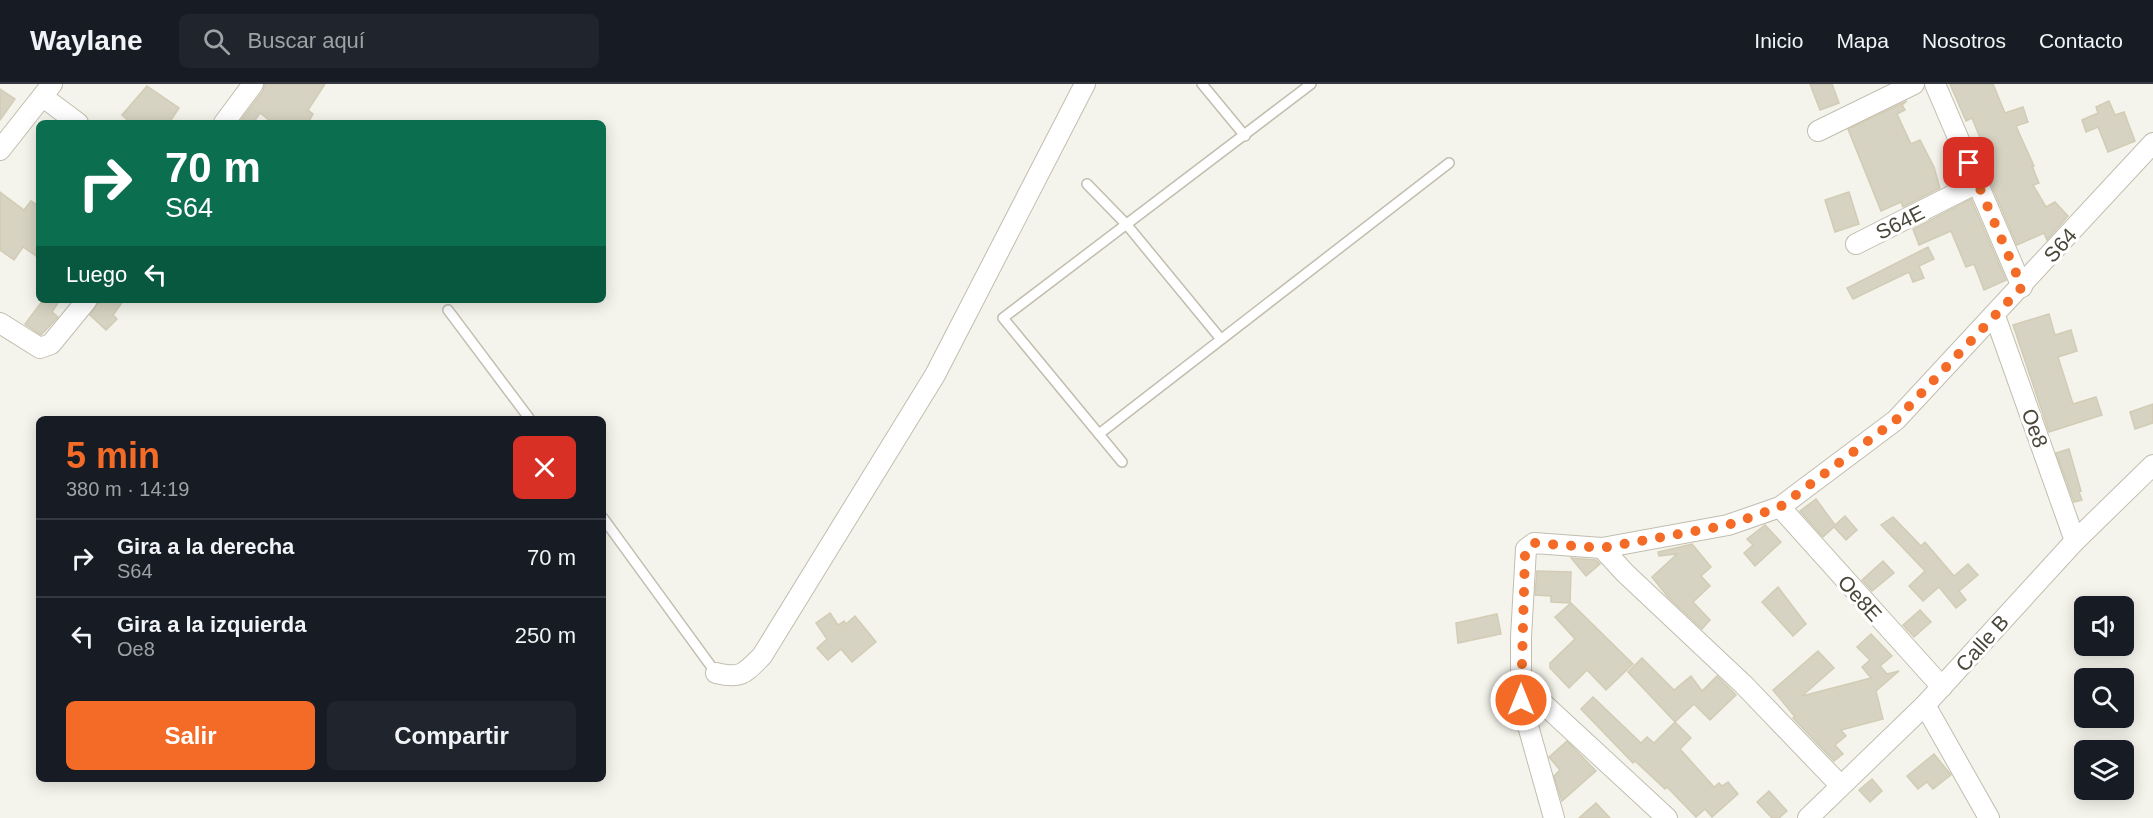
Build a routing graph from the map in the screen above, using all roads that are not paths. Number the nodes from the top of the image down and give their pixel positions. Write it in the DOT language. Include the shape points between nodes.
graph roads {
  1 [pos="253,84"];
  2 [pos="1085,84"];
  3 [pos="1202,84"];
  4 [pos="1311,84"];
  5 [pos="1914,84"];
  6 [pos="1935,84"];
  7 [pos="48,90"];
  8 [pos="75,120"];
  9 [pos="226,120"];
  10 [pos="1818,130"];
  11 [pos="1245,136"];
  12 [pos="4,138"];
  13 [pos="2153,143"];
  14 [pos="1449,163"];
  15 [pos="1977,183"];
  16 [pos="1087,184"];
  17 [pos="1127,225"];
  18 [pos="1856,244"];
  19 [pos="2022,287"];
  20 [pos="85,303"];
  21 [pos="448,310"];
  22 [pos="1995,316"];
  23 [pos="0,323"];
  24 [pos="1220,338"];
  25 [pos="528,416"];
  26 [pos="1099,434"];
  27 [pos="1122,462"];
  28 [pos="2153,465"];
  29 [pos="1780,507"];
  30 [pos="606,522"];
  31 [pos="2075,541"];
  32 [pos="1602,548"];
  33 [pos="716,673"];
  34 [pos="1521,683"];
  35 [pos="1942,687"];
  36 [pos="1925,705"];
  37 [pos="1840,785"];
  38 [pos="1554,818"];
  39 [pos="1667,818"];
  40 [pos="1808,818"];
  41 [pos="1989,818"];
  1 -- 9 [label="street"];
  2 -- 33 [label="street" via="935,375 762,656 746,673 733,677"];
  3 -- 11 [label="lane"];
  4 -- 11 [label="lane"];
  5 -- 10 [label="street"];
  6 -- 15 [label="street"];
  7 -- 8 [label="street"];
  7 -- 12 [label="street"];
  11 -- 17 [label="lane"];
  13 -- 19 [label="street, S64"];
  14 -- 24 [label="lane"];
  15 -- 18 [label="street, S64E"];
  15 -- 19 [label="street"];
  16 -- 17 [label="lane"];
  17 -- 24 [label="lane"];
  17 -- 26 [label="lane" via="1003,318"];
  19 -- 22 [label="street, S64"];
  20 -- 23 [label="street" via="51,344 40,348"];
  21 -- 25 [label="lane"];
  22 -- 29 [label="street, S64" via="1896,420"];
  22 -- 31 [label="street, Oe8"];
  24 -- 26 [label="lane"];
  26 -- 27 [label="lane"];
  28 -- 31 [label="street, Calle B"];
  29 -- 32 [label="street, S64" via="1728,525"];
  29 -- 35 [label="street, Oe8E"];
  30 -- 33 [label="lane"];
  31 -- 35 [label="street, Calle B"];
  32 -- 34 [label="street, S64" via="1534,543 1529,546 1525,554"];
  32 -- 37 [label="street" via="1744,685"];
  34 -- 38 [label="street" via="1521,700"];
  34 -- 39 [label="street"];
  35 -- 36 [label="street, Calle B"];
  36 -- 37 [label="street, Calle B"];
  36 -- 41 [label="street"];
  37 -- 40 [label="street, Calle B"];
}
